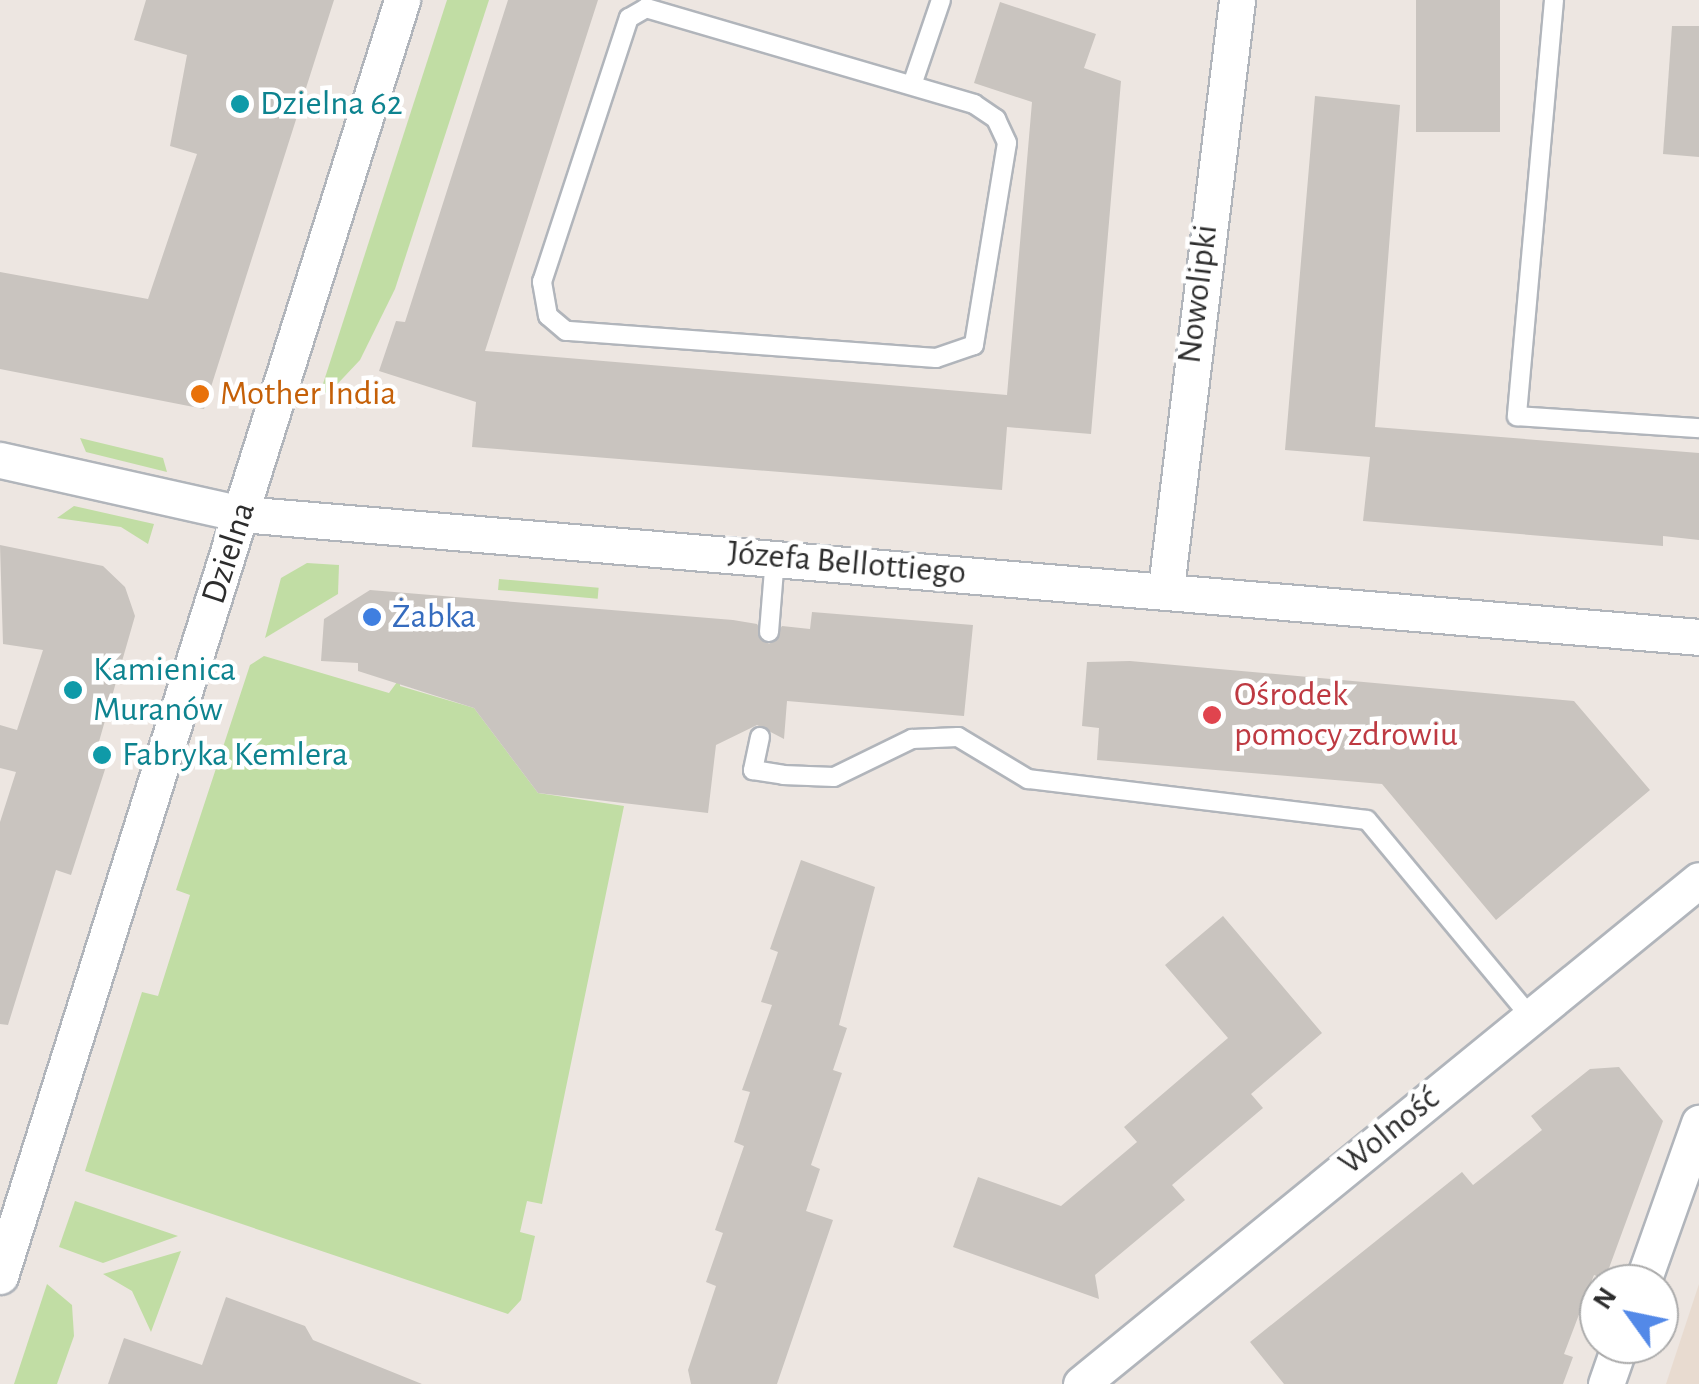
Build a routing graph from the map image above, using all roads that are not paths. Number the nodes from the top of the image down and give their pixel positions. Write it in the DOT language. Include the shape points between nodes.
graph roads {
  1 [pos="402,0"];
  2 [pos="942,0"];
  3 [pos="1236,0"];
  4 [pos="1554,0"];
  5 [pos="912,85"];
  6 [pos="1699,428"];
  7 [pos="0,460"];
  8 [pos="241,514"];
  9 [pos="775,557"];
  10 [pos="1166,588"];
  11 [pos="769,632"];
  12 [pos="1699,637"];
  13 [pos="760,736"];
  14 [pos="1699,880"];
  15 [pos="1530,1016"];
  16 [pos="1699,1122"];
  17 [pos="13,1171"];
  18 [pos="1649,1264"];
  19 [pos="0,1276"];
  20 [pos="1081,1384"];
  1 -- 8 [label="street, Dzielna"];
  2 -- 5 [label="lane"];
  3 -- 10 [label="street, Nowolipki"];
  4 -- 6 [label="lane" via="1517,416"];
  5 -- 5 [label="lane" via="974,104 1007,143 974,346 959,356 566,331 548,316 542,282 629,18 646,8"];
  7 -- 8 [label="street, Józefa Bellottiego"];
  8 -- 9 [label="street, Józefa Bellottiego"];
  8 -- 17 [label="street, Dzielna"];
  9 -- 10 [label="street, Józefa Bellottiego"];
  9 -- 11 [label="lane"];
  10 -- 12 [label="street, Józefa Bellottiego"];
  13 -- 15 [label="lane" via="753,770 783,775 834,777 937,736 958,737 1028,779 1366,820"];
  14 -- 15 [label="street, Wolność"];
  15 -- 20 [label="street, Wolność"];
  16 -- 18 [label="street"];
  17 -- 19 [label="street, Dzielna"];
}
